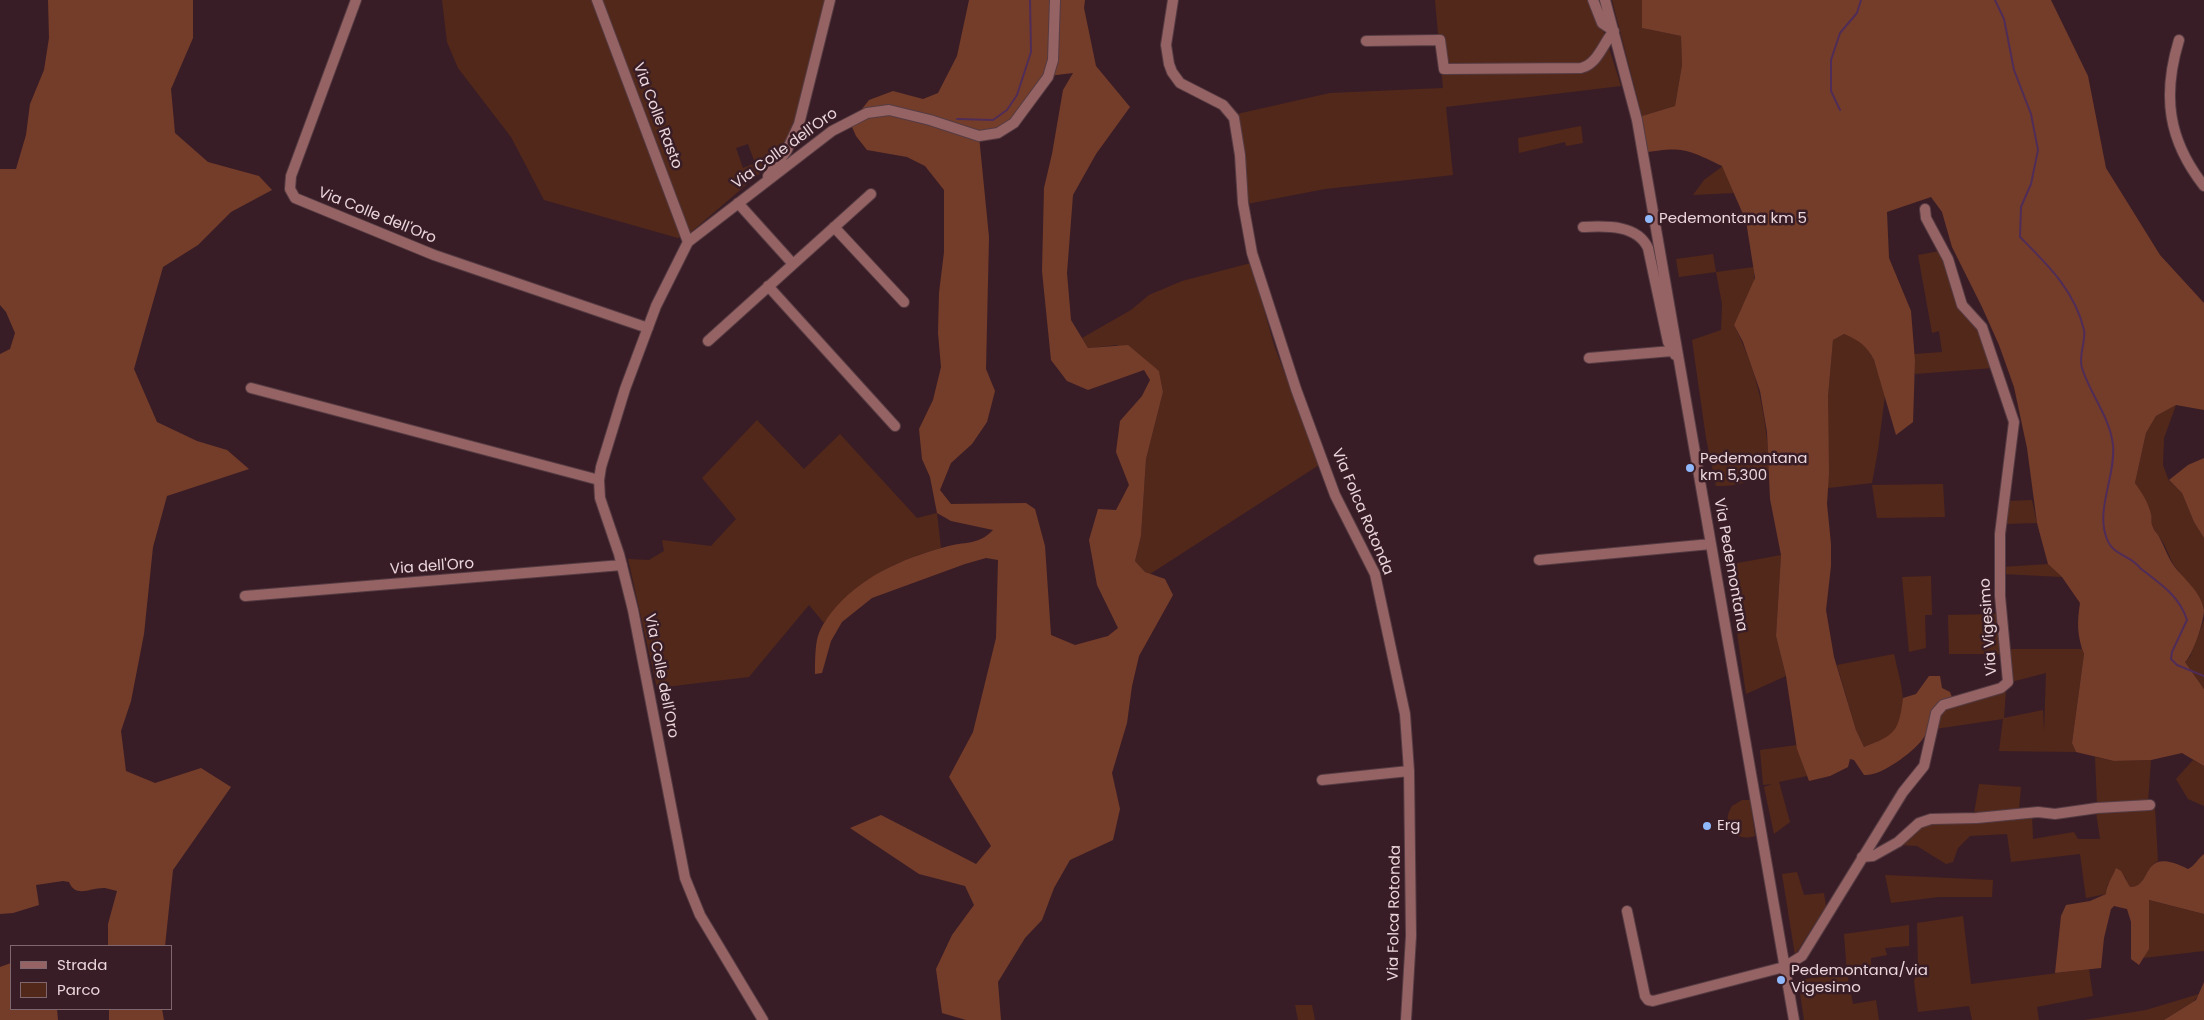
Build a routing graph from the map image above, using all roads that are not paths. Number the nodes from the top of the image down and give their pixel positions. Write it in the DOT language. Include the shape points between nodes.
graph roads {
  1 [pos="356,0"];
  2 [pos="597,0"];
  3 [pos="830,0"];
  4 [pos="1055,0"];
  5 [pos="1173,0"];
  6 [pos="1592,0"];
  7 [pos="1605,0"];
  8 [pos="1614,31"];
  9 [pos="2179,40"];
  10 [pos="1366,41"];
  11 [pos="2204,186"];
  12 [pos="751,192"];
  13 [pos="871,194"];
  14 [pos="738,203"];
  15 [pos="1925,209"];
  16 [pos="834,227"];
  17 [pos="1583,227"];
  18 [pos="688,242"];
  19 [pos="793,264"];
  20 [pos="768,286"];
  21 [pos="904,302"];
  22 [pos="648,328"];
  23 [pos="708,341"];
  24 [pos="1672,351"];
  25 [pos="1589,358"];
  26 [pos="1678,360"];
  27 [pos="251,388"];
  28 [pos="896,426"];
  29 [pos="599,480"];
  30 [pos="1711,544"];
  31 [pos="1539,560"];
  32 [pos="622,565"];
  33 [pos="245,596"];
  34 [pos="1409,771"];
  35 [pos="1322,780"];
  36 [pos="2150,805"];
  37 [pos="1862,857"];
  38 [pos="1627,910"];
  39 [pos="1784,968"];
  40 [pos="763,1020"];
  41 [pos="1406,1020"];
  42 [pos="1794,1020"];
  1 -- 22 [label="street, Via Colle dell'Oro" via="291,176 290,189 295,198 434,255"];
  2 -- 18 [label="street, Via Colle Rasto"];
  3 -- 12 [label="street" via="799,124 774,170"];
  4 -- 12 [label="street, Via Colle dell'Oro" via="1053,60 1048,76 1007,129 989,135 973,135 889,110 873,111 837,127"];
  5 -- 34 [label="street, Via Folca Rotonda" via="1166,45 1169,64 1180,83 1223,106 1234,118 1252,253 1296,389 1335,495 1375,574 1405,714"];
  6 -- 8 [label="street" via="1602,23"];
  7 -- 8 [label="street, Via Pedemontana"];
  8 -- 10 [label="street" via="1591,65 1575,69 1444,69 1440,40"];
  8 -- 26 [label="street, Via Pedemontana" via="1637,120"];
  9 -- 11 [label="street" via="2170,76 2169,108 2184,154"];
  12 -- 14 [label="street, Via Colle dell'Oro"];
  13 -- 16 [label="street"];
  14 -- 18 [label="street, Via Colle dell'Oro"];
  14 -- 19 [label="street"];
  15 -- 37 [label="street, Via Vigesimo" via="1926,218 1948,259 1962,305 1982,327 2014,422 2000,534 2000,596 2008,682 2001,688 1943,705 1936,713 1924,766 1903,792"];
  16 -- 19 [label="street"];
  16 -- 21 [label="street"];
  17 -- 24 [label="street" via="1620,228 1644,240"];
  18 -- 22 [label="street, Via Colle dell'Oro"];
  19 -- 20 [label="street"];
  20 -- 23 [label="street"];
  20 -- 28 [label="street"];
  22 -- 29 [label="street, Via Colle dell'Oro" via="625,389"];
  24 -- 25 [label="street"];
  24 -- 26 [label="street"];
  26 -- 30 [label="street, Via Pedemontana"];
  27 -- 29 [label="street"];
  29 -- 32 [label="street, Via Colle dell'Oro" via="600,498"];
  30 -- 31 [label="street"];
  30 -- 39 [label="street, Via Pedemontana"];
  32 -- 33 [label="street, Via dell'Oro"];
  32 -- 40 [label="street, Via Colle dell'Oro" via="687,883 707,928"];
  34 -- 35 [label="street"];
  34 -- 41 [label="street, Via Folca Rotonda" via="1411,936"];
  36 -- 37 [label="street" via="2054,814 2038,812 1931,819 1919,823 1898,842 1873,856"];
  37 -- 39 [label="street, Via Vigesimo" via="1802,956"];
  38 -- 39 [label="street" via="1644,996 1648,1000"];
  39 -- 42 [label="street, Via Pedemontana"];
}
